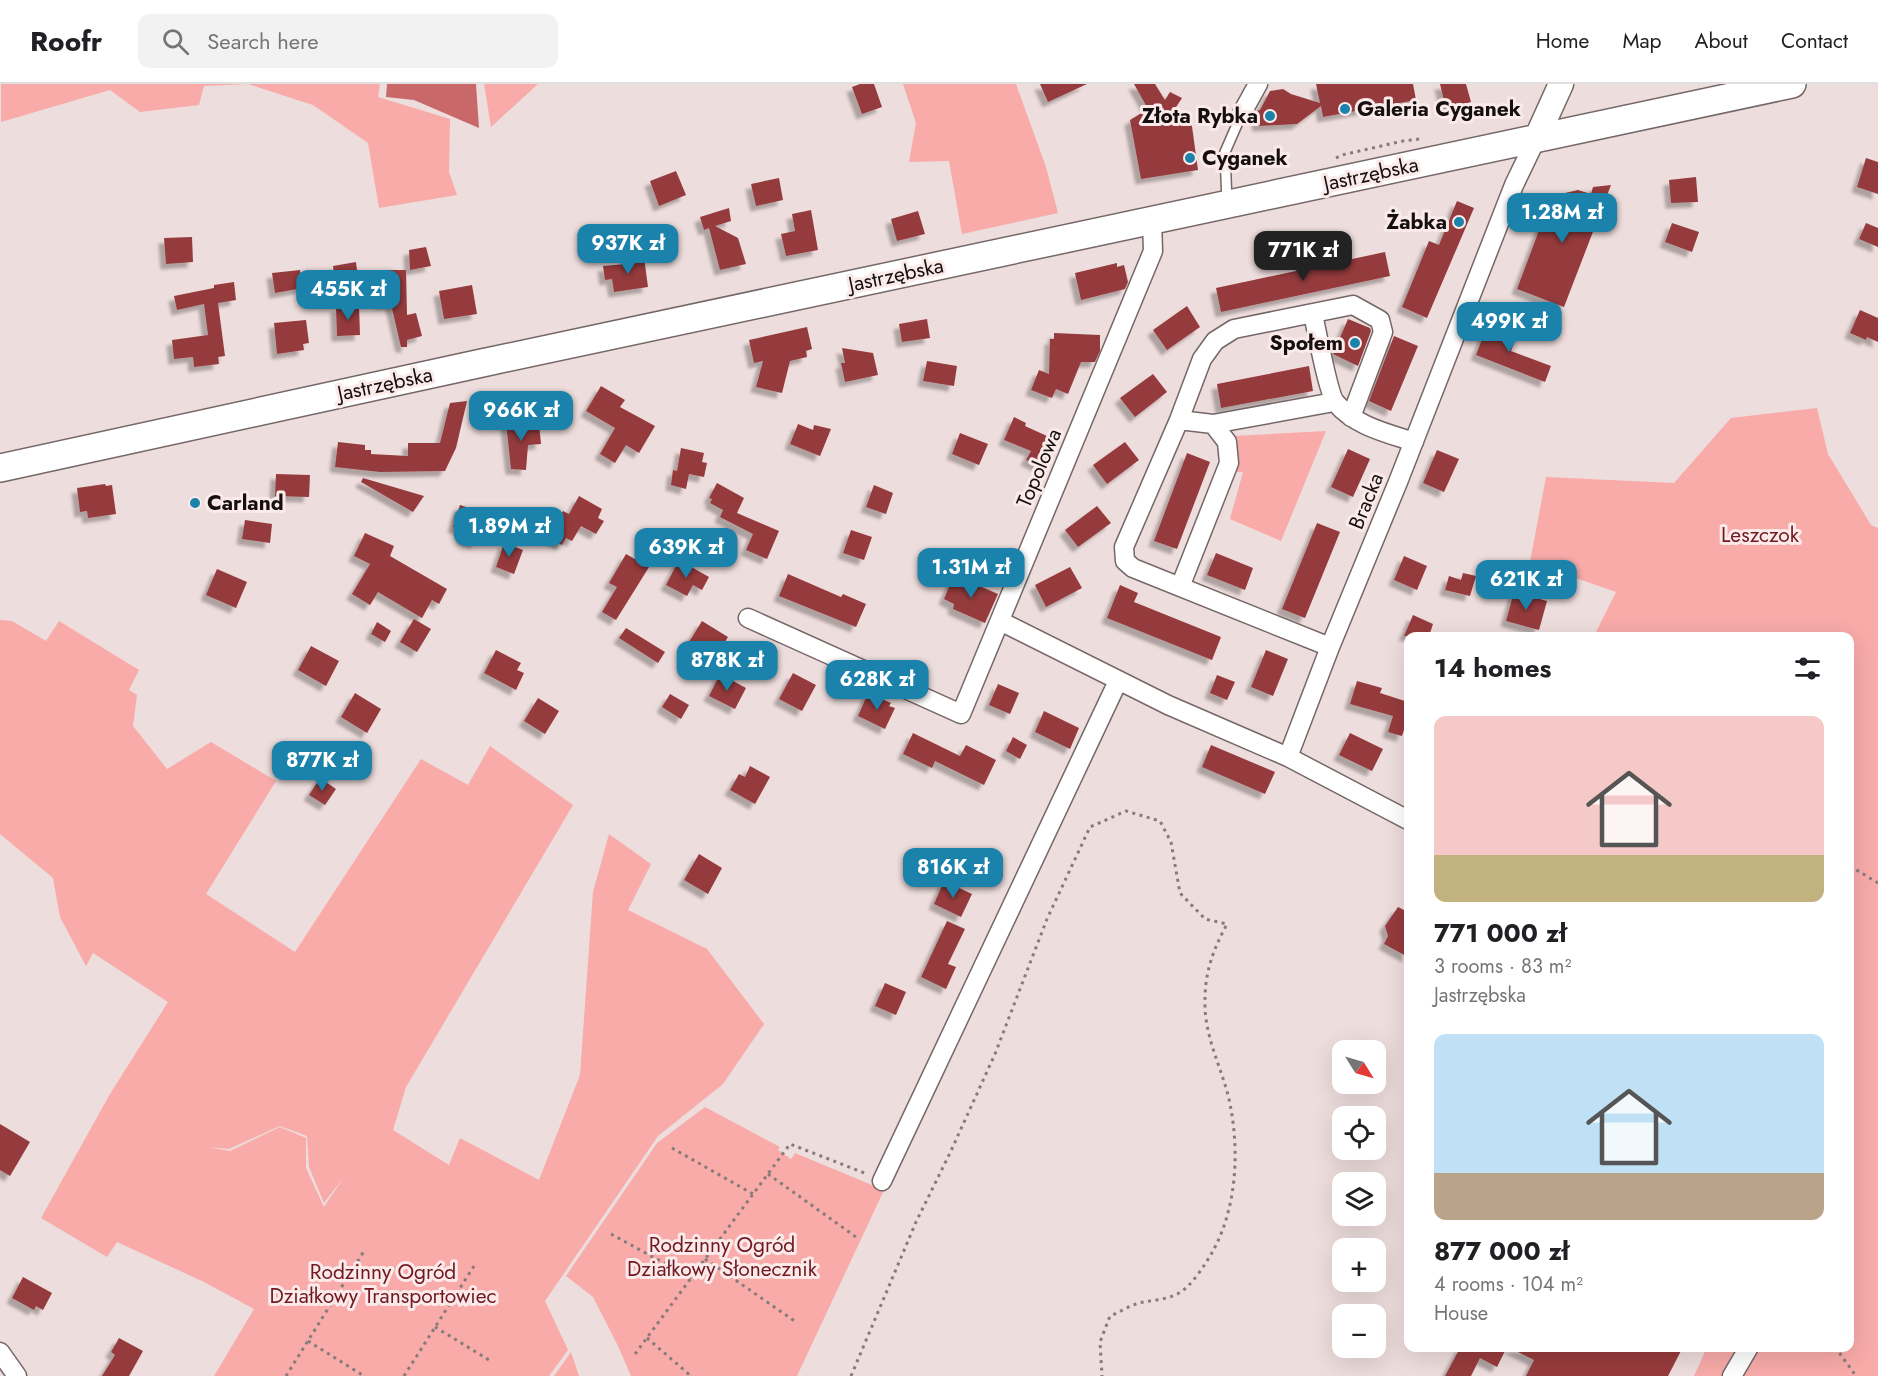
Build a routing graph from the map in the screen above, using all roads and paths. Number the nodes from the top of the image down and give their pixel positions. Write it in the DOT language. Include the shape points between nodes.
graph roads {
  1 [pos="1258,84"];
  2 [pos="1561,84"];
  3 [pos="1792,84"];
  4 [pos="1242,113"];
  5 [pos="1537,137"];
  6 [pos="1227,205"];
  7 [pos="1152,220"];
  8 [pos="1313,314"];
  9 [pos="1334,402"];
  10 [pos="1351,417"];
  11 [pos="1179,420"];
  12 [pos="1213,424"];
  13 [pos="1414,442"];
  14 [pos="0,468"];
  15 [pos="1180,587"];
  16 [pos="748,618"];
  17 [pos="1000,621"];
  18 [pos="1330,647"];
  19 [pos="1118,681"];
  20 [pos="1288,757"];
  21 [pos="1404,818"];
  22 [pos="1854,868"];
  23 [pos="1878,883"];
  24 [pos="672,1148"];
  25 [pos="768,1174"];
  26 [pos="882,1180"];
  27 [pos="753,1194"];
  28 [pos="611,1234"];
  29 [pos="856,1237"];
  30 [pos="364,1251"];
  31 [pos="705,1259"];
  32 [pos="474,1266"];
  33 [pos="691,1278"];
  34 [pos="796,1322"];
  35 [pos="435,1327"];
  36 [pos="647,1338"];
  37 [pos="308,1341"];
  38 [pos="0,1352"];
  39 [pos="1746,1352"];
  40 [pos="1839,1352"];
  41 [pos="635,1354"];
  42 [pos="489,1360"];
  43 [pos="17,1376"];
  44 [pos="286,1376"];
  45 [pos="364,1376"];
  46 [pos="404,1376"];
  47 [pos="690,1376"];
  48 [pos="851,1376"];
  49 [pos="1102,1376"];
  50 [pos="1732,1376"];
  51 [pos="1856,1376"];
  1 -- 4 [label="street"];
  2 -- 5 [label="street"];
  3 -- 5 [label="main road, Jastrzębska"];
  4 -- 6 [label="lane" via="1225,152"];
  5 -- 6 [label="main road, Jastrzębska"];
  5 -- 13 [label="street, Bracka" via="1514,186"];
  6 -- 7 [label="main road, Jastrzębska"];
  7 -- 14 [label="main road, Jastrzębska"];
  7 -- 17 [label="street, Topolowa" via="1153,251"];
  8 -- 9 [label="street"];
  8 -- 10 [label="street" via="1353,305 1380,320 1383,332"];
  8 -- 11 [label="street" via="1234,329 1215,341 1202,359"];
  9 -- 10 [label="street"];
  9 -- 12 [label="street"];
  10 -- 13 [label="street"];
  11 -- 12 [label="street"];
  11 -- 15 [label="street" via="1124,547 1125,561 1133,568"];
  12 -- 15 [label="street" via="1227,442 1229,463"];
  13 -- 18 [label="street, Bracka"];
  15 -- 18 [label="street"];
  16 -- 17 [label="street, Topolowa" via="961,714"];
  17 -- 19 [label="street"];
  18 -- 20 [label="street, Bracka"];
  19 -- 20 [label="street"];
  19 -- 26 [label="street"];
  20 -- 21 [label="street"];
  22 -- 23 [label="path"];
  24 -- 27 [label="path"];
  25 -- 26 [label="path" via="790,1144"];
  25 -- 27 [label="path"];
  25 -- 29 [label="path"];
  27 -- 31 [label="path"];
  28 -- 33 [label="path"];
  30 -- 37 [label="path"];
  31 -- 33 [label="path"];
  31 -- 34 [label="path"];
  32 -- 35 [label="path"];
  33 -- 36 [label="path"];
  35 -- 42 [label="path"];
  35 -- 46 [label="path"];
  36 -- 41 [label="path"];
  36 -- 47 [label="path"];
  37 -- 44 [label="path"];
  37 -- 45 [label="path"];
  38 -- 43 [label="street"];
  39 -- 50 [label="street"];
  40 -- 51 [label="path"];
  48 -- 49 [label="path" via="916,1222 995,1054 1047,919 1090,827 1126,811 1160,821 1171,842 1180,892 1205,919 1227,924 1213,952 1205,1009 1227,1094 1236,1160 1221,1236 1205,1266 1180,1293 1110,1316 1100,1342"];
}
